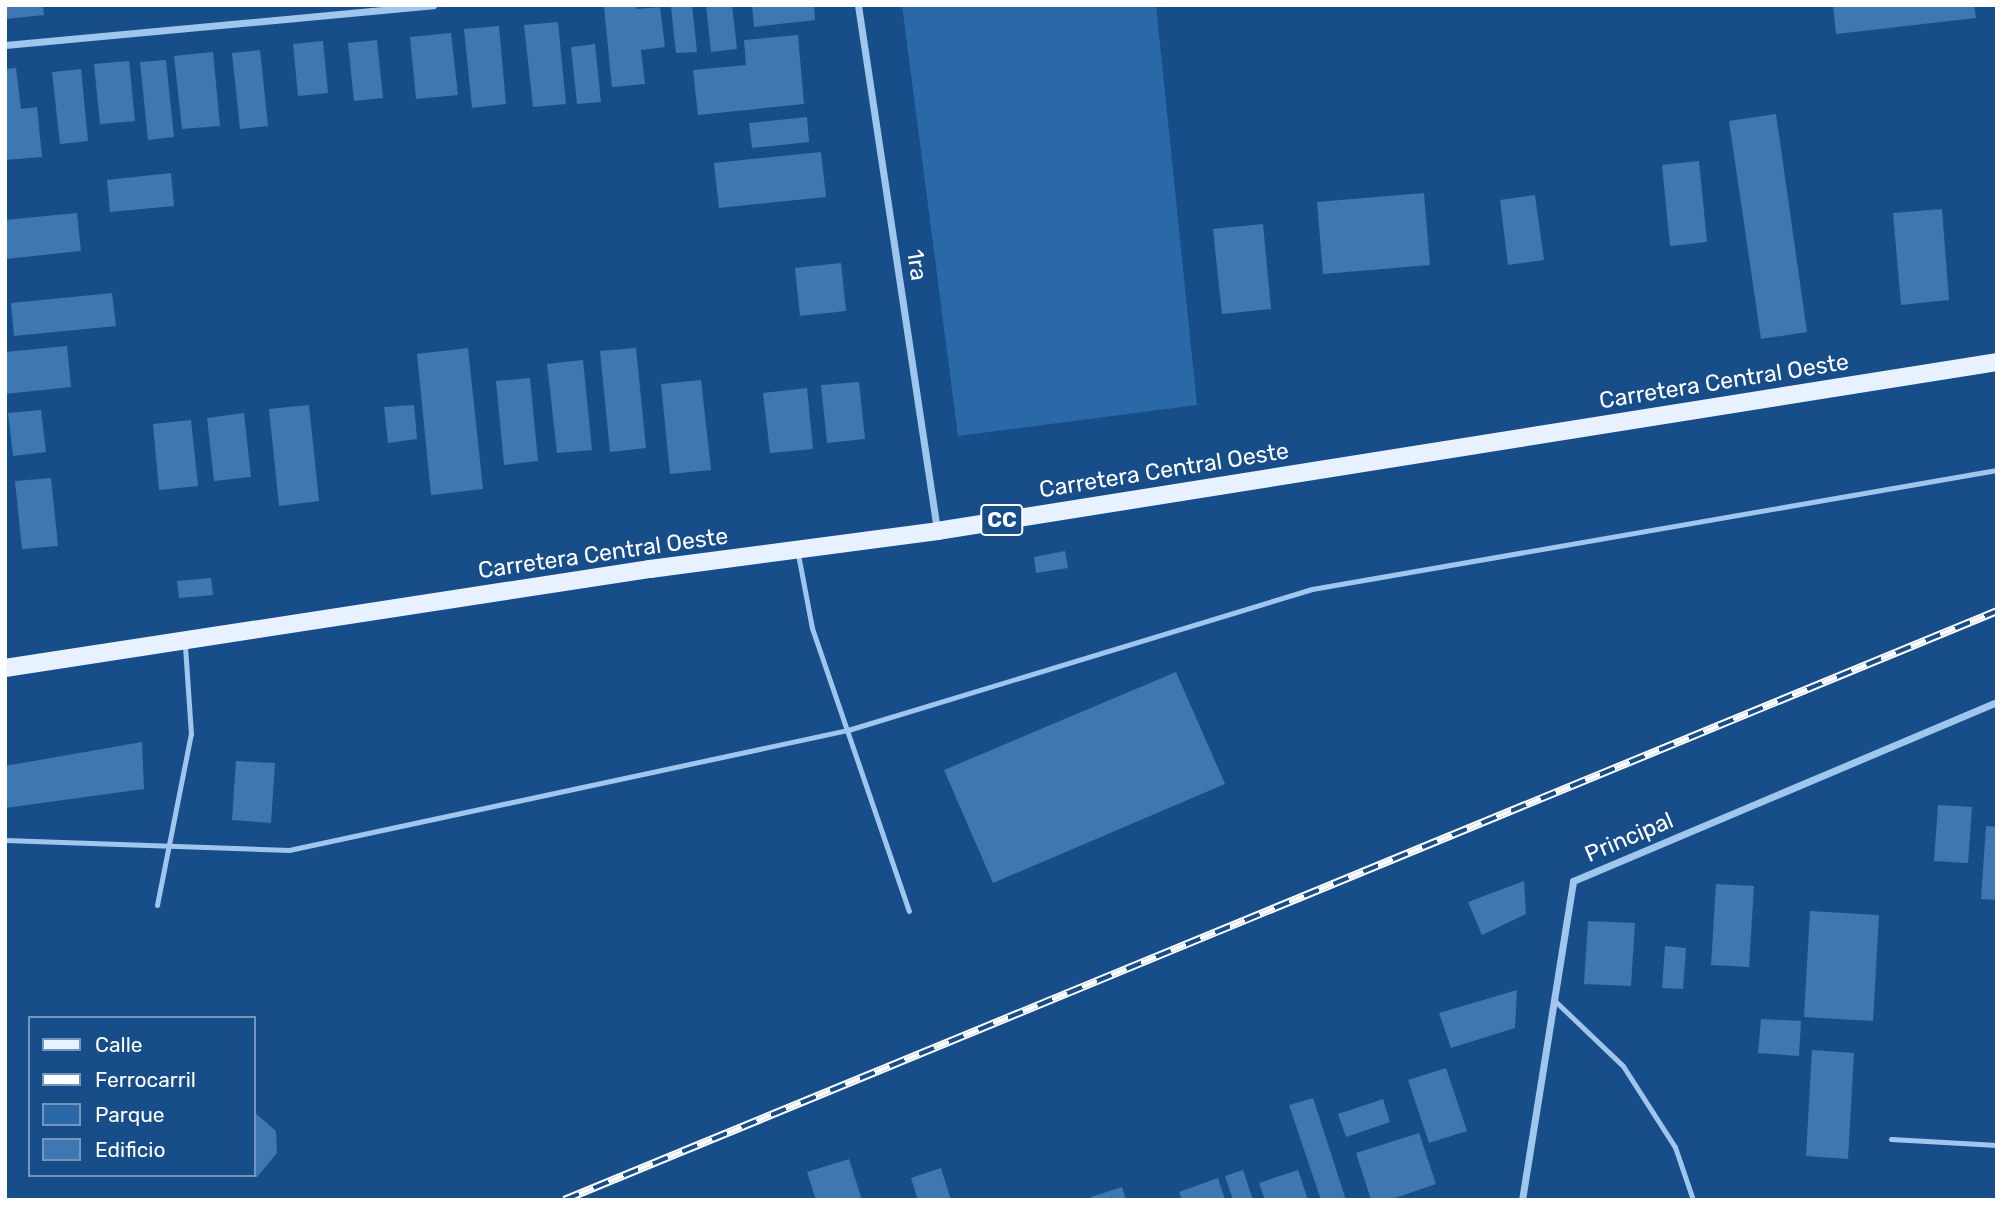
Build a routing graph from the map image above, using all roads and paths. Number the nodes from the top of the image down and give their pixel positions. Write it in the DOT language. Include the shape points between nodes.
graph roads {
  1 [pos="433,5"];
  2 [pos="858,5"];
  3 [pos="5,45"];
  4 [pos="1997,362"];
  5 [pos="1997,470"];
  6 [pos="937,531"];
  7 [pos="797,551"];
  8 [pos="185,642"];
  9 [pos="5,668"];
  10 [pos="1997,702"];
  11 [pos="848,730"];
  12 [pos="5,840"];
  13 [pos="171,847"];
  14 [pos="157,905"];
  15 [pos="909,911"];
  16 [pos="1554,1000"];
  17 [pos="1891,1139"];
  18 [pos="1997,1145"];
  19 [pos="1522,1200"];
  20 [pos="1692,1200"];
  1 -- 3 [label="street"];
  2 -- 6 [label="street, 1ra"];
  4 -- 6 [label="main road, Carretera Central Oeste / CC"];
  5 -- 11 [label="lane" via="1312,589"];
  6 -- 7 [label="main road, Carretera Central Oeste / CC"];
  7 -- 8 [label="main road, Carretera Central Oeste / CC" via="650,569"];
  7 -- 11 [label="lane" via="812,628"];
  8 -- 9 [label="main road, Carretera Central Oeste / CC"];
  8 -- 13 [label="lane" via="191,734"];
  10 -- 16 [label="street, Principal" via="1573,881"];
  11 -- 13 [label="lane" via="289,850"];
  11 -- 15 [label="lane"];
  12 -- 13 [label="lane"];
  13 -- 14 [label="lane"];
  16 -- 19 [label="street, Principal"];
  16 -- 20 [label="lane" via="1623,1066 1675,1147"];
  17 -- 18 [label="lane"];
}
